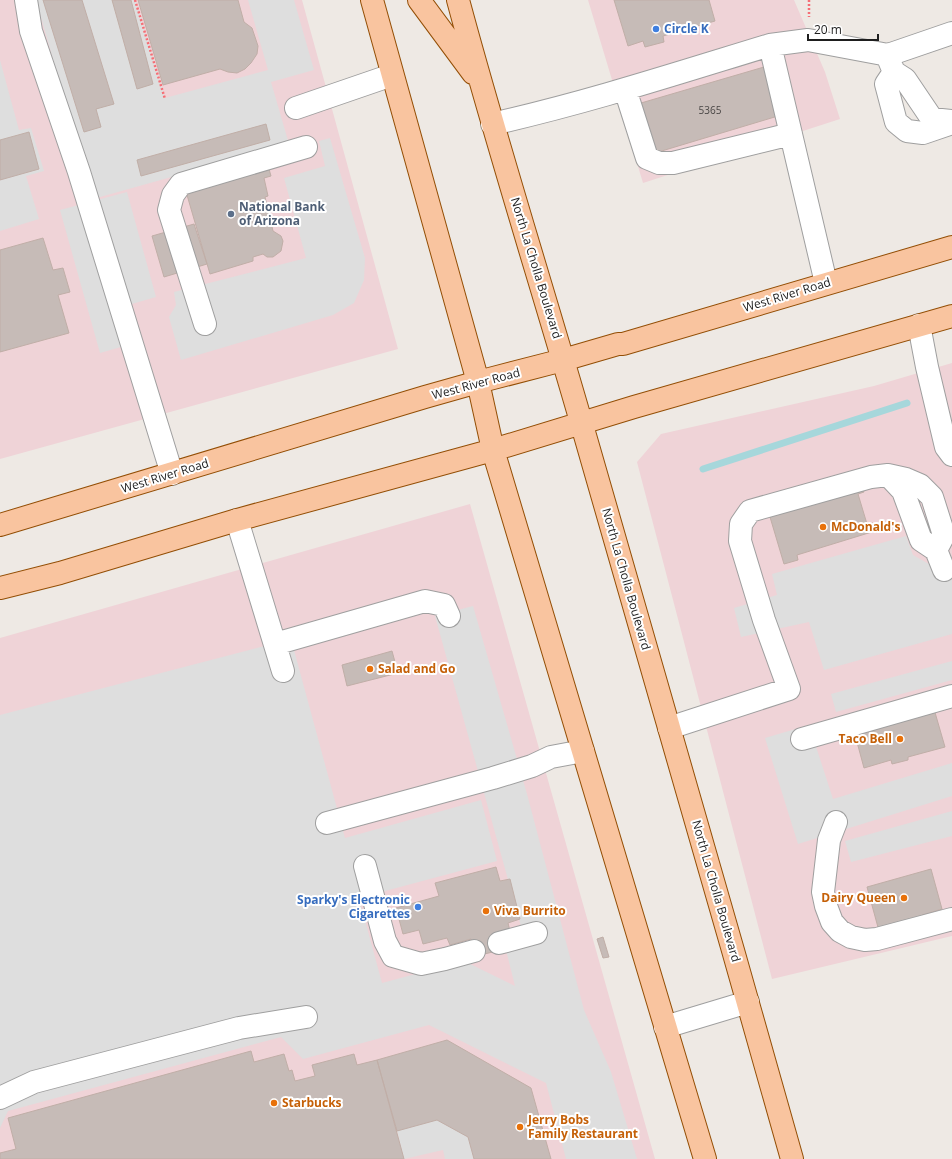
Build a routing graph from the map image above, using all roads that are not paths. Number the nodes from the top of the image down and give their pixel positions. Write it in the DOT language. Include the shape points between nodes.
graph roads {
  1 [pos="26,0"];
  2 [pos="372,0"];
  3 [pos="419,0"];
  4 [pos="458,0"];
  5 [pos="952,33"];
  6 [pos="770,45"];
  7 [pos="891,64"];
  8 [pos="392,75"];
  9 [pos="480,82"];
  10 [pos="625,89"];
  11 [pos="296,108"];
  12 [pos="952,122"];
  13 [pos="492,124"];
  14 [pos="791,134"];
  15 [pos="306,147"];
  16 [pos="952,247"];
  17 [pos="826,283"];
  18 [pos="952,316"];
  19 [pos="205,324"];
  20 [pos="920,325"];
  21 [pos="563,360"];
  22 [pos="478,382"];
  23 [pos="582,424"];
  24 [pos="493,450"];
  25 [pos="952,455"];
  26 [pos="172,474"];
  27 [pos="237,520"];
  28 [pos="0,525"];
  29 [pos="944,570"];
  30 [pos="0,588"];
  31 [pos="449,616"];
  32 [pos="275,644"];
  33 [pos="283,671"];
  34 [pos="952,696"];
  35 [pos="669,728"];
  36 [pos="802,739"];
  37 [pos="583,751"];
  38 [pos="836,822"];
  39 [pos="327,823"];
  40 [pos="365,866"];
  41 [pos="952,919"];
  42 [pos="536,933"];
  43 [pos="499,943"];
  44 [pos="474,951"];
  45 [pos="748,1002"];
  46 [pos="306,1017"];
  47 [pos="665,1027"];
  48 [pos="0,1098"];
  49 [pos="705,1159"];
  50 [pos="792,1159"];
  1 -- 26 [label="lane" via="31,31 79,172"];
  2 -- 8 [label="main road"];
  3 -- 9 [label="main road"];
  4 -- 9 [label="main road, North La Cholla Boulevard"];
  5 -- 7 [label="lane"];
  6 -- 7 [label="lane" via="808,40"];
  6 -- 10 [label="lane"];
  6 -- 14 [label="lane"];
  7 -- 12 [label="lane" via="905,79 932,119"];
  7 -- 12 [label="lane" via="886,84 896,122 907,131 923,133"];
  8 -- 11 [label="lane"];
  8 -- 22 [label="main road"];
  9 -- 13 [label="main road, North La Cholla Boulevard"];
  10 -- 13 [label="lane"];
  10 -- 14 [label="lane" via="647,158 659,163 673,163"];
  13 -- 21 [label="main road, North La Cholla Boulevard"];
  14 -- 17 [label="lane"];
  15 -- 19 [label="lane" via="181,184 173,195 169,210"];
  16 -- 17 [label="main road, West River Road"];
  17 -- 21 [label="main road, West River Road"];
  18 -- 20 [label="main road"];
  20 -- 23 [label="main road"];
  20 -- 25 [label="lane" via="946,448"];
  21 -- 22 [label="main road, West River Road"];
  21 -- 23 [label="main road, North La Cholla Boulevard"];
  22 -- 24 [label="main road"];
  22 -- 26 [label="main road, West River Road"];
  23 -- 24 [label="main road"];
  23 -- 35 [label="main road, North La Cholla Boulevard"];
  24 -- 27 [label="main road"];
  24 -- 37 [label="main road"];
  26 -- 28 [label="main road, West River Road"];
  27 -- 30 [label="main road" via="60,573"];
  27 -- 32 [label="lane"];
  29 -- 35 [label="lane" via="936,550 944,535 932,498 920,485 906,479 888,475 871,477 750,511 741,524 740,541 764,620 789,689"];
  31 -- 32 [label="lane" via="444,605 425,601"];
  32 -- 33 [label="lane"];
  34 -- 36 [label="lane"];
  35 -- 45 [label="main road, North La Cholla Boulevard"];
  37 -- 39 [label="lane" via="551,757 493,778"];
  37 -- 47 [label="main road"];
  38 -- 41 [label="lane" via="829,840 824,892 832,922 840,931 851,937 877,939"];
  40 -- 44 [label="lane" via="385,941 393,956 421,964"];
  42 -- 43 [label="lane"];
  45 -- 47 [label="lane"];
  45 -- 50 [label="main road, North La Cholla Boulevard"];
  46 -- 48 [label="lane" via="239,1028 122,1058 34,1082"];
  47 -- 49 [label="main road"];
}
